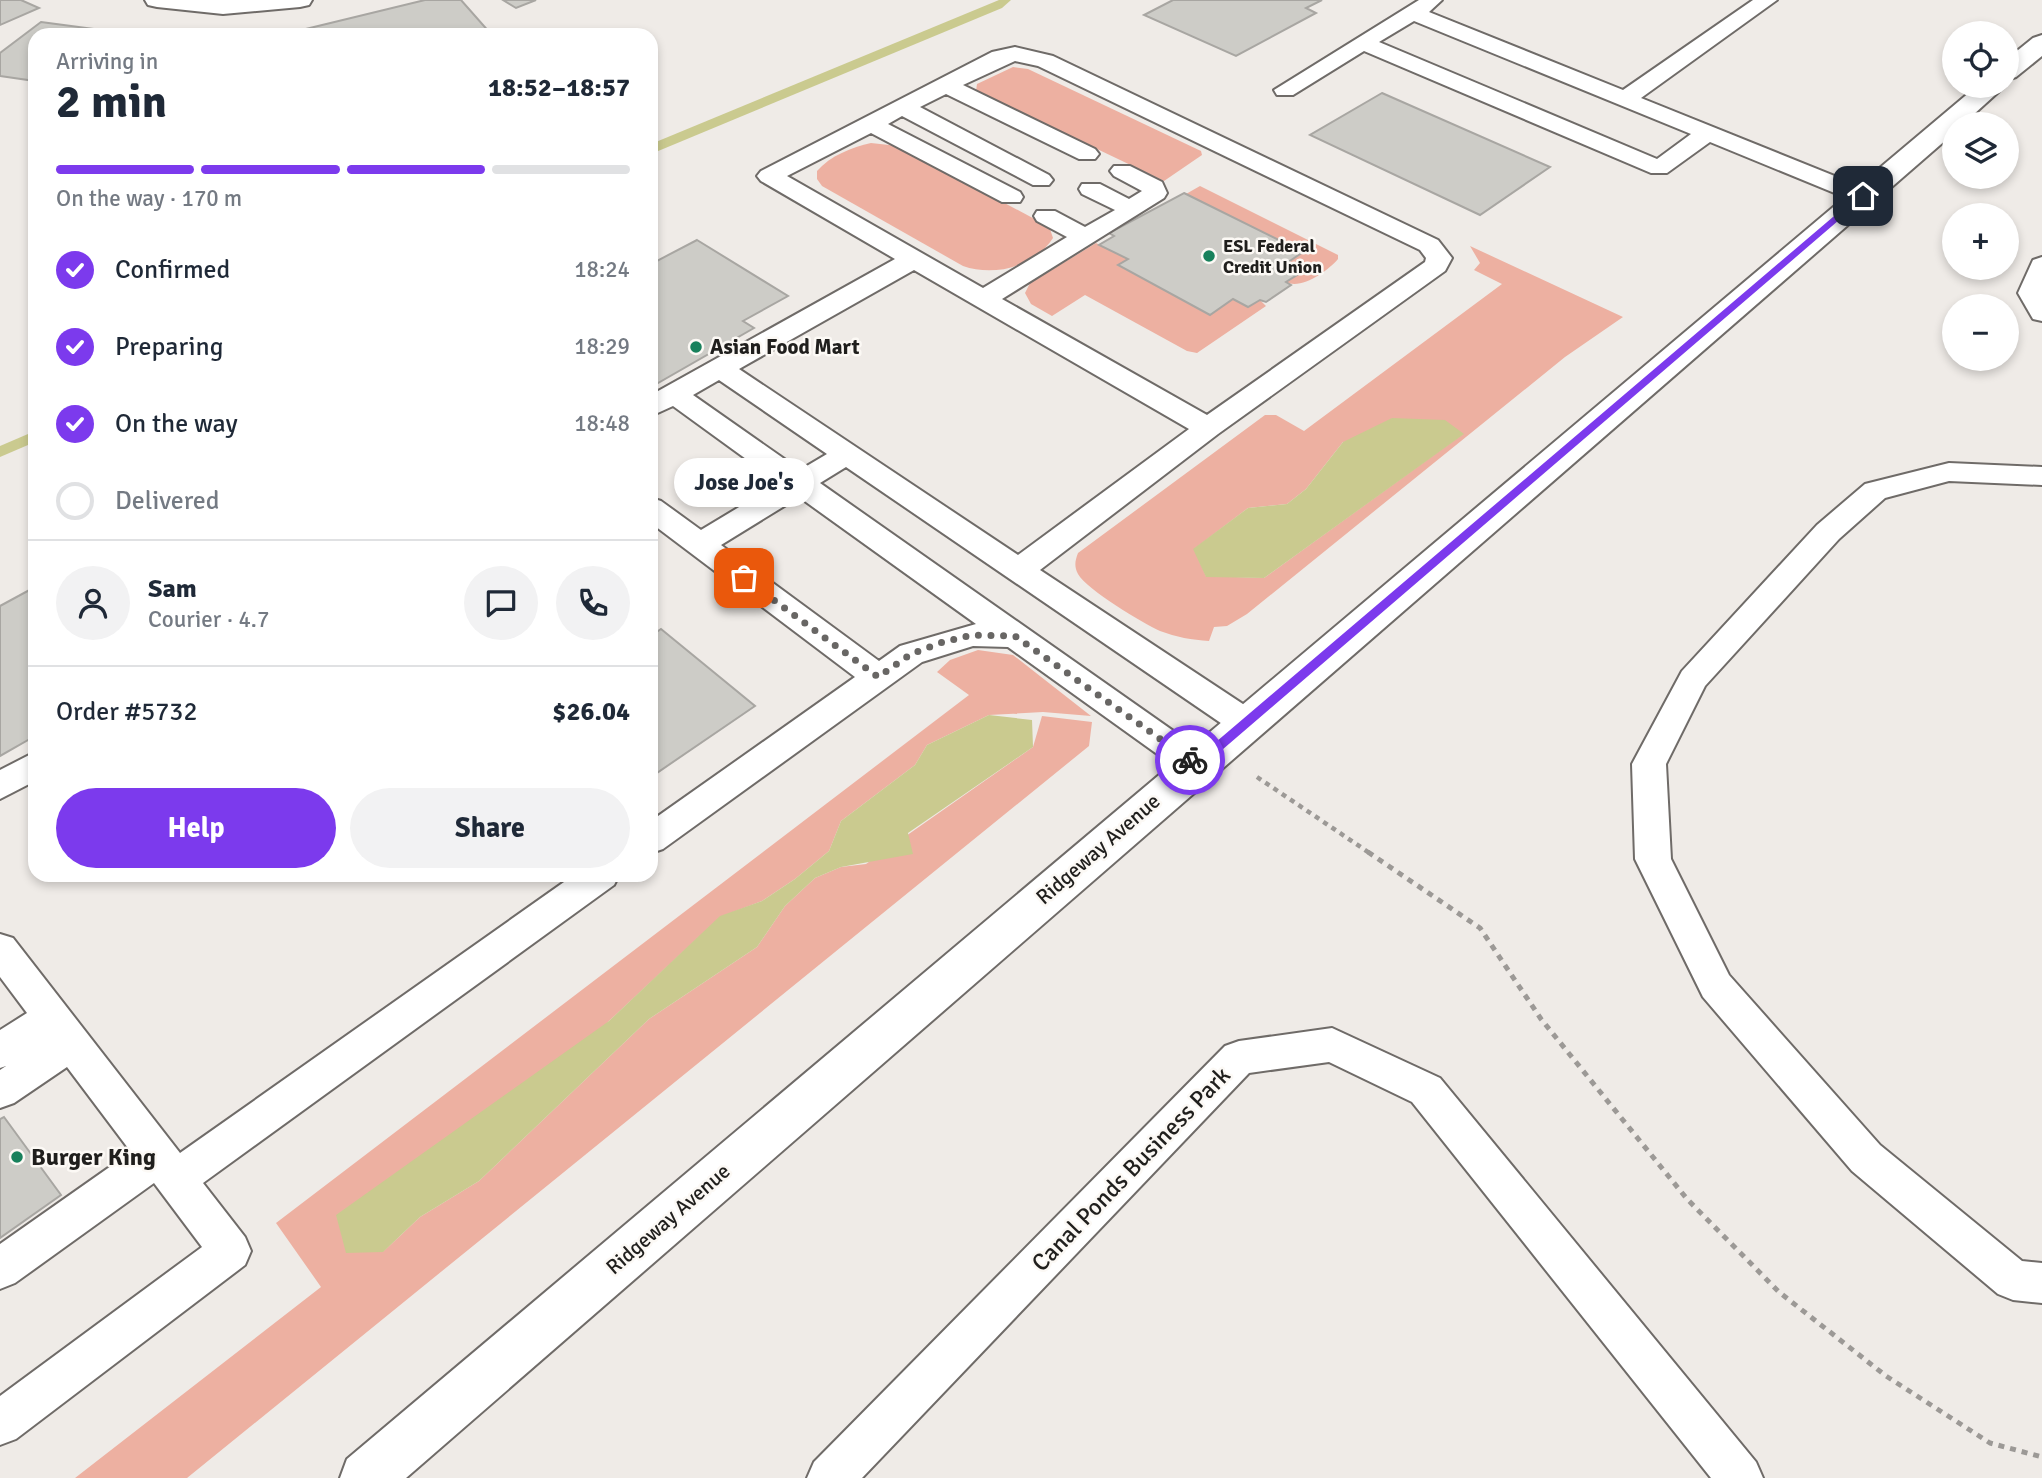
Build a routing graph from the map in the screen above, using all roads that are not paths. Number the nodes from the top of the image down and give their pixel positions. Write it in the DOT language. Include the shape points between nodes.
graph roads {
  1 [pos="157,0"];
  2 [pos="300,0"];
  3 [pos="1434,0"];
  4 [pos="1767,0"];
  5 [pos="1413,13"];
  6 [pos="1363,43"];
  7 [pos="2042,43"];
  8 [pos="2019,62"];
  9 [pos="1285,90"];
  10 [pos="1978,98"];
  11 [pos="1625,99"];
  12 [pos="909,104"];
  13 [pos="1708,133"];
  14 [pos="1049,176"];
  15 [pos="1084,193"];
  16 [pos="1863,196"];
  17 [pos="1118,217"];
  18 [pos="914,259"];
  19 [pos="2042,265"];
  20 [pos="983,299"];
  21 [pos="2042,313"];
  22 [pos="719,368"];
  23 [pos="663,401"];
  24 [pos="1208,428"];
  25 [pos="847,454"];
  26 [pos="2042,476"];
  27 [pos="799,483"];
  28 [pos="658,513"];
  29 [pos="700,544"];
  30 [pos="1019,570"];
  31 [pos="1015,636"];
  32 [pos="878,677"];
  33 [pos="1246,723"];
  34 [pos="1206,756"];
  35 [pos="28,769"];
  36 [pos="0,786"];
  37 [pos="658,834"];
  38 [pos="591,882"];
  39 [pos="0,949"];
  40 [pos="62,1030"];
  41 [pos="0,1052"];
  42 [pos="0,1091"];
  43 [pos="167,1167"];
  44 [pos="0,1269"];
  45 [pos="2042,1283"];
  46 [pos="0,1423"];
  47 [pos="366,1478"];
  48 [pos="830,1478"];
  49 [pos="1740,1478"];
  1 -- 2 [label="main road" via="223,7"];
  3 -- 5 [label="lane"];
  4 -- 11 [label="lane"];
  5 -- 6 [label="lane"];
  5 -- 11 [label="lane"];
  6 -- 9 [label="lane"];
  6 -- 13 [label="lane" via="1659,168"];
  7 -- 8 [label="main road"];
  10 -- 16 [label="main road, Ridgeway Avenue"];
  11 -- 13 [label="lane"];
  12 -- 14 [label="lane"];
  12 -- 14 [label="lane"];
  12 -- 14 [label="lane"];
  12 -- 18 [label="lane" via="769,176"];
  12 -- 24 [label="lane" via="1000,57 1030,55 1436,250 1436,266"];
  13 -- 16 [label="lane"];
  15 -- 17 [label="lane"];
  15 -- 17 [label="lane"];
  15 -- 17 [label="lane" via="1154,187 1155,193"];
  16 -- 33 [label="main road, Ridgeway Avenue"];
  17 -- 20 [label="lane"];
  18 -- 20 [label="lane"];
  18 -- 22 [label="lane"];
  19 -- 21 [label="lane" via="2031,293"];
  20 -- 24 [label="lane"];
  22 -- 23 [label="lane"];
  22 -- 25 [label="lane"];
  23 -- 27 [label="lane"];
  24 -- 30 [label="lane"];
  25 -- 27 [label="lane"];
  25 -- 30 [label="lane"];
  26 -- 45 [label="lane" via="1950,472 1875,491 1828,532 1693,679 1649,764 1653,859 1716,986 1866,1158 2013,1280"];
  27 -- 29 [label="lane"];
  27 -- 31 [label="lane"];
  28 -- 29 [label="lane"];
  29 -- 32 [label="lane"];
  30 -- 33 [label="lane"];
  31 -- 32 [label="lane" via="972,635 940,643 911,654"];
  31 -- 34 [label="lane"];
  32 -- 37 [label="lane"];
  33 -- 34 [label="main road, Ridgeway Avenue"];
  34 -- 47 [label="main road, Ridgeway Avenue"];
  35 -- 36 [label="lane"];
  38 -- 43 [label="lane"];
  39 -- 40 [label="lane"];
  40 -- 41 [label="lane"];
  40 -- 42 [label="lane"];
  40 -- 43 [label="lane"];
  43 -- 44 [label="lane"];
  43 -- 46 [label="lane" via="230,1251"];
  48 -- 49 [label="lane, Canal Ponds Business Park" via="1239,1058 1332,1045 1426,1090"];
}
